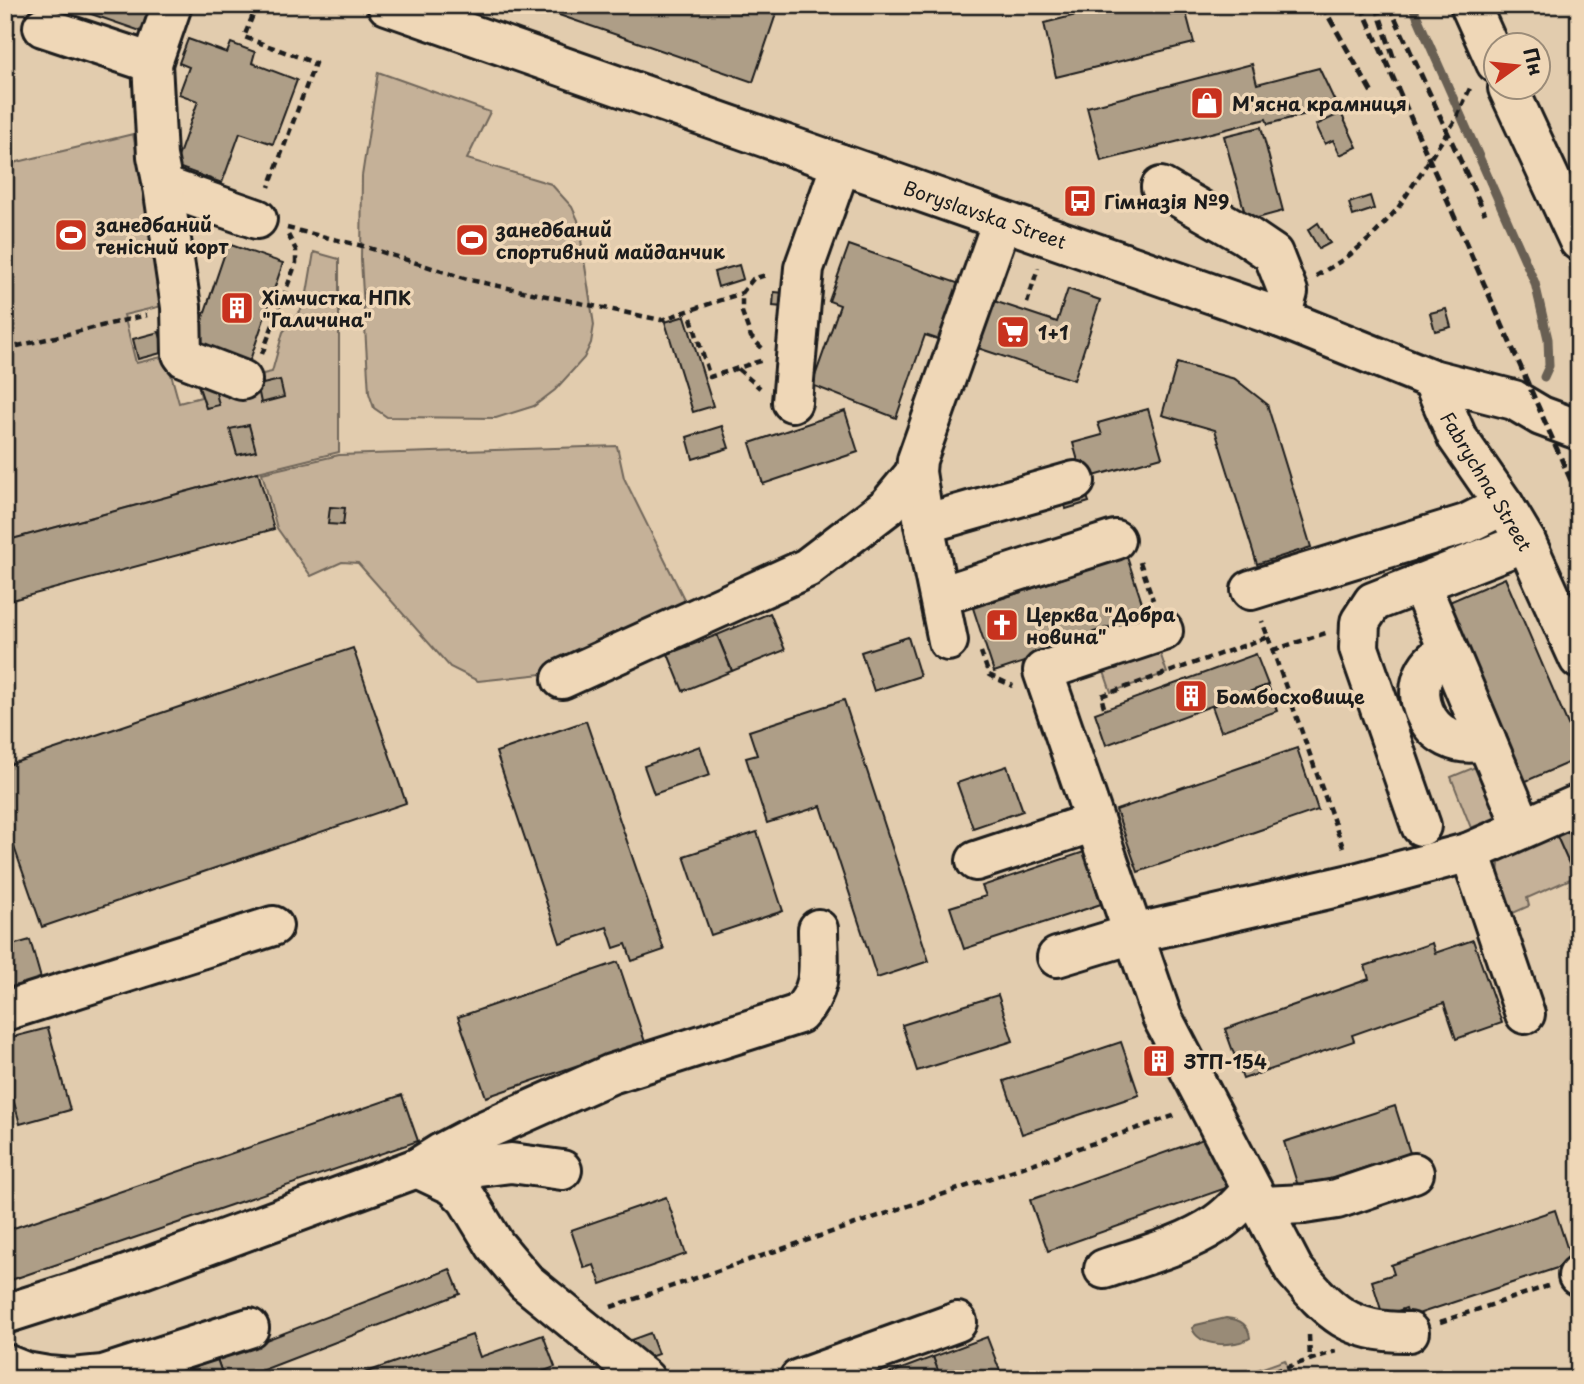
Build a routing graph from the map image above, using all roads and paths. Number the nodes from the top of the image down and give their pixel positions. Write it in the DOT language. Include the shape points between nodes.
graph roads {
  1 [pos="173,5"];
  2 [pos="257,5"];
  3 [pos="387,5"];
  4 [pos="1470,5"];
  5 [pos="43,27"];
  6 [pos="1482,32"];
  7 [pos="152,63"];
  8 [pos="1514,102"];
  9 [pos="1462,106"];
  10 [pos="841,164"];
  11 [pos="163,186"];
  12 [pos="1161,187"];
  13 [pos="257,219"];
  14 [pos="1002,221"];
  15 [pos="1579,241"];
  16 [pos="1040,261"];
  17 [pos="742,293"];
  18 [pos="1027,303"];
  19 [pos="1284,305"];
  20 [pos="181,307"];
  21 [pos="691,318"];
  22 [pos="5,349"];
  23 [pos="769,359"];
  24 [pos="1432,379"];
  25 [pos="242,380"];
  26 [pos="792,402"];
  27 [pos="1579,430"];
  28 [pos="916,472"];
  29 [pos="1075,481"];
  30 [pos="1504,505"];
  31 [pos="924,524"];
  32 [pos="1115,540"];
  33 [pos="1526,542"];
  34 [pos="1420,583"];
  35 [pos="1251,590"];
  36 [pos="940,596"];
  37 [pos="1360,622"];
  38 [pos="1163,631"];
  39 [pos="1268,636"];
  40 [pos="963,642"];
  41 [pos="1273,650"];
  42 [pos="1579,659"];
  43 [pos="562,679"];
  44 [pos="1054,705"];
  45 [pos="1104,707"];
  46 [pos="1579,804"];
  47 [pos="1094,822"];
  48 [pos="1421,826"];
  49 [pos="1523,828"];
  50 [pos="1470,852"];
  51 [pos="976,861"];
  52 [pos="1355,883"];
  53 [pos="273,926"];
  54 [pos="818,929"];
  55 [pos="1133,934"];
  56 [pos="1057,957"];
  57 [pos="5,1011"];
  58 [pos="1525,1014"];
  59 [pos="1208,1105"];
  60 [pos="418,1168"];
  61 [pos="562,1170"];
  62 [pos="1414,1173"];
  63 [pos="1256,1198"];
  64 [pos="1104,1269"];
  65 [pos="1578,1275"];
  66 [pos="5,1314"];
  67 [pos="570,1320"];
  68 [pos="957,1322"];
  69 [pos="249,1328"];
  70 [pos="1395,1332"];
  71 [pos="5,1364"];
  72 [pos="645,1379"];
  73 [pos="799,1379"];
  74 [pos="1252,1379"];
  1 -- 7 [label="street"];
  2 -- 13 [label="path" via="244,37 315,63"];
  3 -- 10 [label="street, Boryslavska Street"];
  4 -- 6 [label="street"];
  5 -- 7 [label="street"];
  7 -- 11 [label="street"];
  8 -- 15 [label="street"];
  9 -- 19 [label="path" via="1410,191 1373,236"];
  10 -- 14 [label="street, Boryslavska Street"];
  10 -- 26 [label="street" via="804,268"];
  11 -- 13 [label="street"];
  11 -- 20 [label="street"];
  12 -- 19 [label="street" via="1273,254"];
  14 -- 19 [label="street, Boryslavska Street"];
  14 -- 28 [label="street"];
  16 -- 18 [label="path"];
  17 -- 25 [label="path" via="661,320 470,281 363,246 284,228 296,250 296,263 254,377"];
  19 -- 24 [label="street, Boryslavska Street"];
  20 -- 22 [label="path"];
  20 -- 25 [label="street" via="185,358"];
  21 -- 23 [label="path" via="710,377"];
  24 -- 27 [label="street, Boryslavska Street" via="1514,400"];
  24 -- 30 [label="street, Fabrychna Street" via="1457,436"];
  28 -- 31 [label="street"];
  28 -- 43 [label="street" via="888,506 807,568"];
  29 -- 31 [label="street"];
  30 -- 33 [label="street, Fabrychna Street"];
  30 -- 35 [label="street" via="1466,524"];
  31 -- 36 [label="street"];
  32 -- 36 [label="street"];
  33 -- 34 [label="street"];
  33 -- 42 [label="street, Fabrychna Street"];
  34 -- 37 [label="street" via="1373,602"];
  34 -- 49 [label="street"];
  35 -- 39 [label="path"];
  36 -- 40 [label="street"];
  37 -- 41 [label="path"];
  37 -- 48 [label="street" via="1359,648"];
  38 -- 44 [label="street" via="1043,671"];
  39 -- 41 [label="path"];
  39 -- 45 [label="path" via="1101,696"];
  40 -- 44 [label="path" via="989,675"];
  41 -- 52 [label="path"];
  44 -- 47 [label="street"];
  46 -- 49 [label="street"];
  47 -- 51 [label="street"];
  47 -- 55 [label="street"];
  49 -- 50 [label="street"];
  50 -- 52 [label="street"];
  50 -- 58 [label="street"];
  52 -- 55 [label="street"];
  53 -- 57 [label="street"];
  54 -- 60 [label="street" via="818,986 799,1014 611,1074 483,1131"];
  55 -- 56 [label="street"];
  55 -- 59 [label="street" via="1162,1017"];
  59 -- 63 [label="street"];
  59 -- 67 [label="path"];
  60 -- 61 [label="street" via="511,1163"];
  60 -- 66 [label="street"];
  60 -- 67 [label="street" via="453,1185 526,1282"];
  62 -- 63 [label="street" via="1337,1199 1304,1204"];
  63 -- 64 [label="street" via="1184,1241"];
  63 -- 70 [label="street" via="1294,1269 1322,1303 1358,1326"];
  65 -- 70 [label="path"];
  67 -- 72 [label="street"];
  68 -- 73 [label="street"];
  69 -- 71 [label="street" via="103,1375 48,1376"];
  70 -- 74 [label="path"];
}
